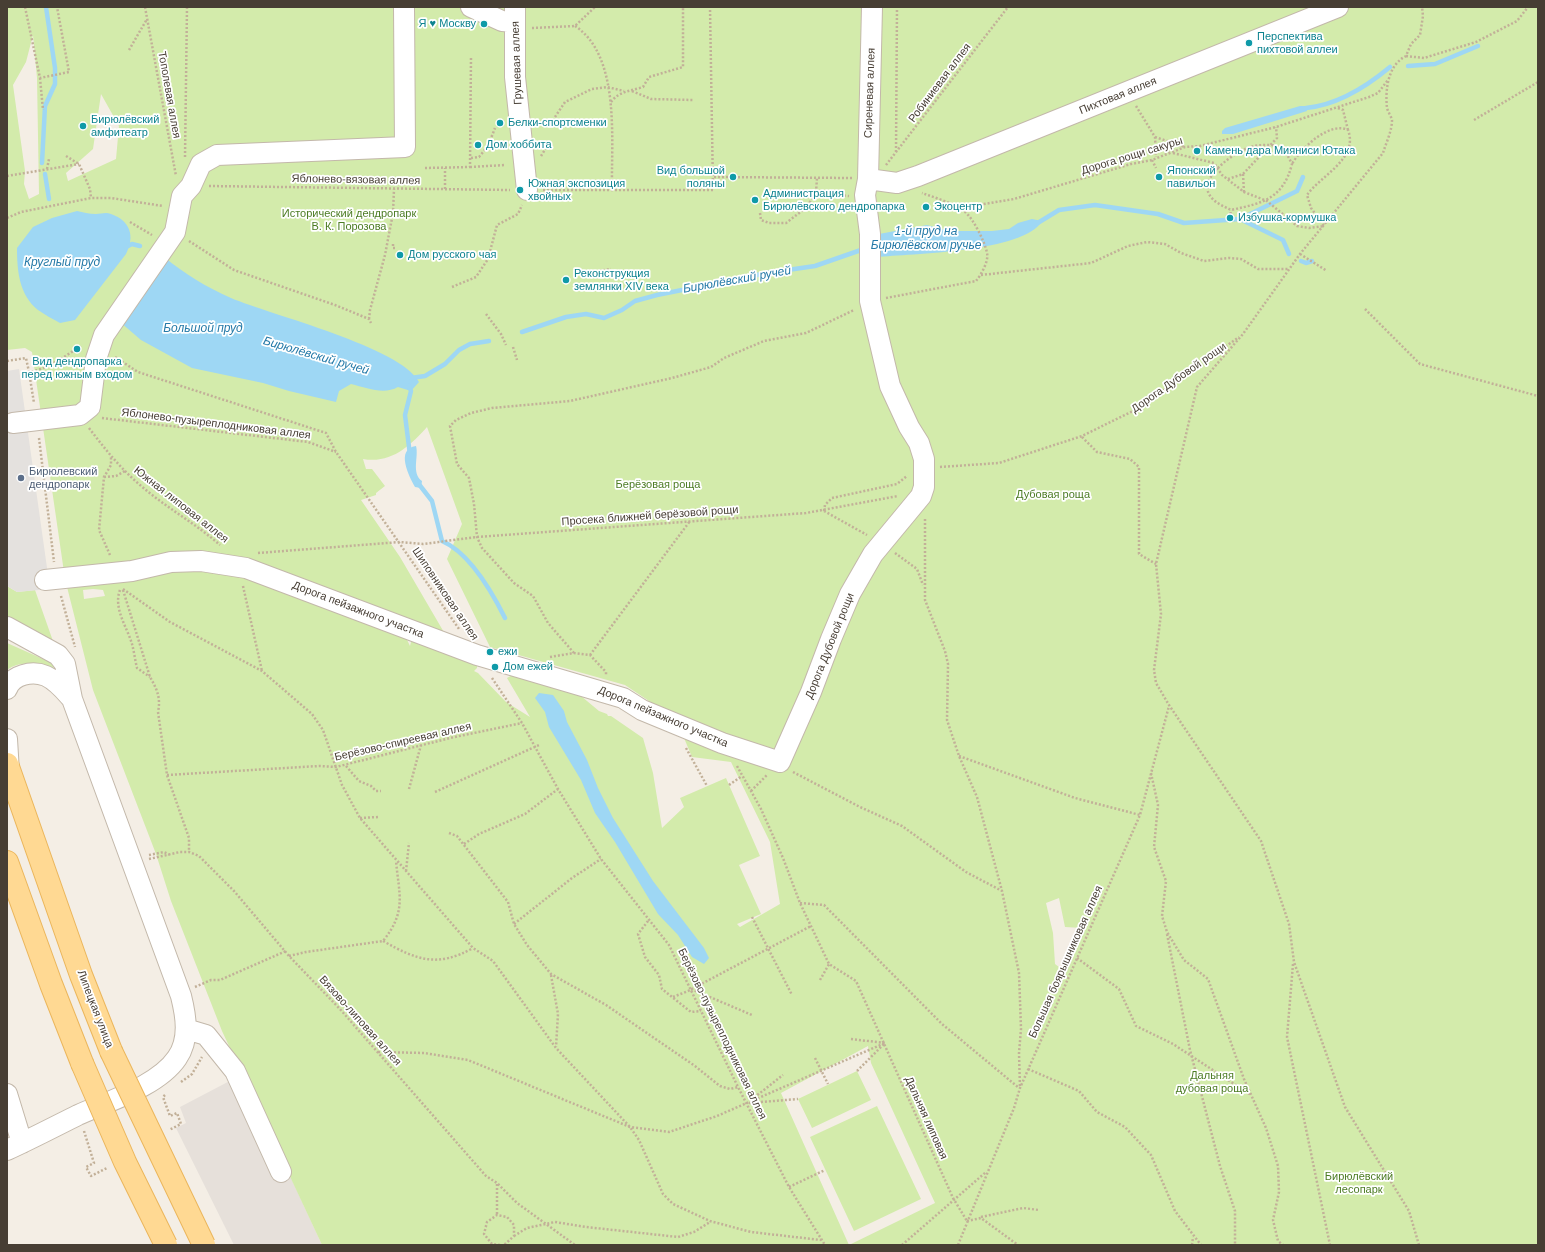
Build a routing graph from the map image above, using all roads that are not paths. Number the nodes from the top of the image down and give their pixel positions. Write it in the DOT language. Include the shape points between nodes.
graph roads {
  1 [pos="404,7"];
  2 [pos="471,7"];
  3 [pos="872,7"];
  4 [pos="1338,7"];
  5 [pos="515,19"];
  6 [pos="867,155"];
  7 [pos="872,181"];
  8 [pos="897,183"];
  9 [pos="527,190"];
  10 [pos="13,423"];
  11 [pos="923,484"];
  12 [pos="51,580"];
  13 [pos="7,627"];
  14 [pos="7,689"];
  15 [pos="72,699"];
  16 [pos="7,739"];
  17 [pos="780,762"];
  18 [pos="8,768"];
  19 [pos="7,862"];
  20 [pos="186,1029"];
  21 [pos="7,1094"];
  22 [pos="14,1146"];
  23 [pos="280,1172"];
  24 [pos="166,1245"];
  25 [pos="204,1245"];
  1 -- 10 [label="street" via="405,148 217,155 201,164 184,184 175,232 104,336 99,348 90,407 80,415"];
  2 -- 5 [label="street" via="502,21"];
  3 -- 6 [label="street, Сиреневая аллея"];
  4 -- 8 [label="street, Пихтовая аллея"];
  5 -- 9 [label="street, Грушевая аллея" via="515,77"];
  6 -- 7 [label="street, Сиреневая аллея"];
  6 -- 8 [label="street"];
  7 -- 8 [label="street"];
  7 -- 11 [label="street, Сиреневая аллея" via="870,301 890,386 919,443 924,459"];
  11 -- 17 [label="street, Дорога Дубовой рощи" via="850,594"];
  12 -- 17 [label="street, Дорога пейзажного участка" via="120,583 171,562 247,563 477,655 623,698 642,710"];
  13 -- 15 [label="street" via="58,655 65,664"];
  14 -- 15 [label="street" via="9,683 18,676 32,674 45,676 57,683"];
  15 -- 20 [label="street" via="141,859 181,996"];
  16 -- 18 [label="street"];
  18 -- 25 [label="main road, Липецкая улица, bridge" via="78,968 111,1050"];
  19 -- 24 [label="main road, bridge" via="82,1062"];
  20 -- 22 [label="street" via="184,1045 166,1071 142,1086"];
  20 -- 23 [label="street" via="206,1035 235,1071"];
  21 -- 22 [label="street"];
}
